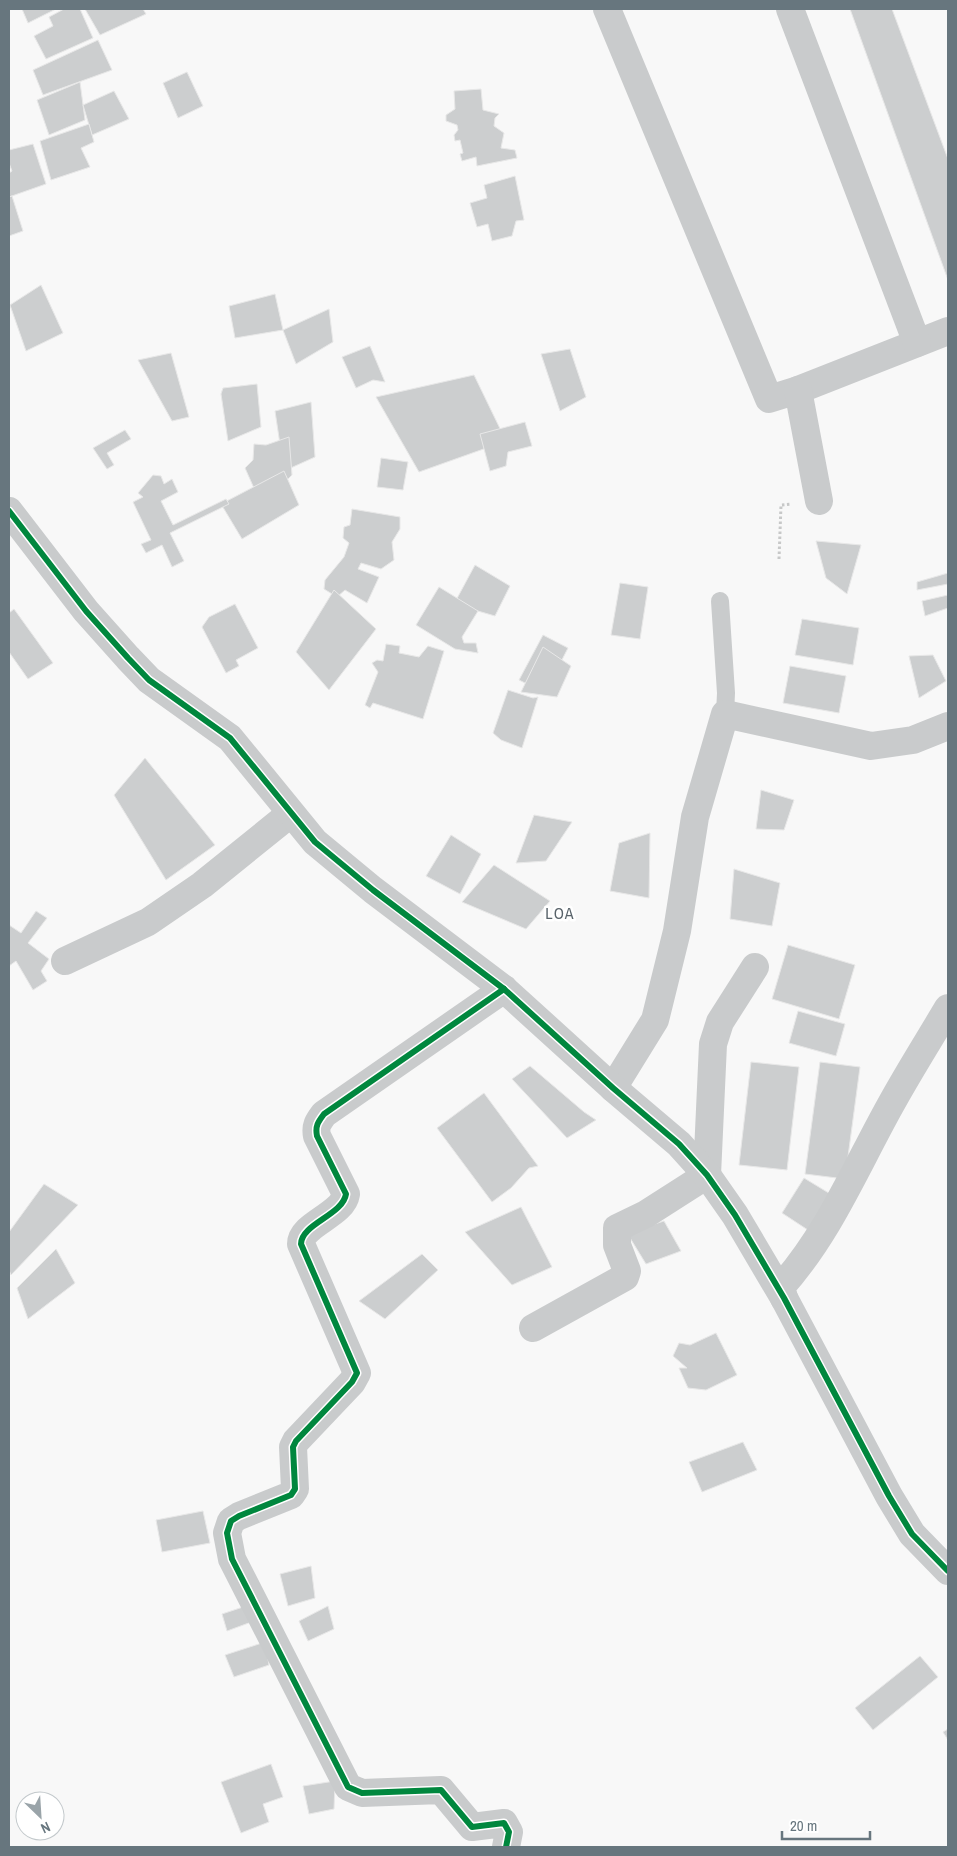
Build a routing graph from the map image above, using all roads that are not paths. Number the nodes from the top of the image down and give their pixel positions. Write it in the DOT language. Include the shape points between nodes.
graph roads {
  1 [pos="607,9"];
  2 [pos="790,9"];
  3 [pos="948,331"];
  4 [pos="917,343"];
  5 [pos="798,390"];
  6 [pos="819,501"];
  7 [pos="9,511"];
  8 [pos="720,601"];
  9 [pos="725,714"];
  10 [pos="948,726"];
  11 [pos="290,814"];
  12 [pos="65,961"];
  13 [pos="755,967"];
  14 [pos="504,989"];
  15 [pos="948,1008"];
  16 [pos="612,1088"];
  17 [pos="707,1175"];
  18 [pos="784,1298"];
  19 [pos="533,1328"];
  20 [pos="948,1572"];
  21 [pos="506,1847"];
  1 -- 5 [label="street" via="769,399"];
  2 -- 4 [label="street"];
  3 -- 4 [label="street"];
  4 -- 5 [label="street"];
  5 -- 6 [label="street"];
  7 -- 11 [label="street" via="86,611 128,658 149,680 230,738"];
  8 -- 9 [label="lane"];
  9 -- 10 [label="street" via="871,746 913,740"];
  9 -- 16 [label="street" via="695,817 676,931 655,1020"];
  11 -- 12 [label="street" via="202,885 148,922"];
  11 -- 14 [label="street" via="315,842 373,890"];
  13 -- 17 [label="street" via="720,1022 713,1044"];
  14 -- 16 [label="street"];
  14 -- 21 [label="street" via="319,1120 316,1136 346,1194 342,1204 304,1234 301,1244 357,1373 296,1441 293,1447 295,1489 291,1495 239,1516 231,1521 227,1533 232,1559 348,1787 362,1793 441,1790 472,1827 504,1823 509,1832"];
  15 -- 18 [label="street" via="890,1106 836,1212 803,1263 781,1287"];
  16 -- 17 [label="street" via="679,1144"];
  17 -- 18 [label="street" via="735,1215"];
  17 -- 19 [label="street" via="646,1214 617,1228 617,1245 627,1271 625,1277"];
  18 -- 20 [label="street" via="889,1496 912,1534"];
}
